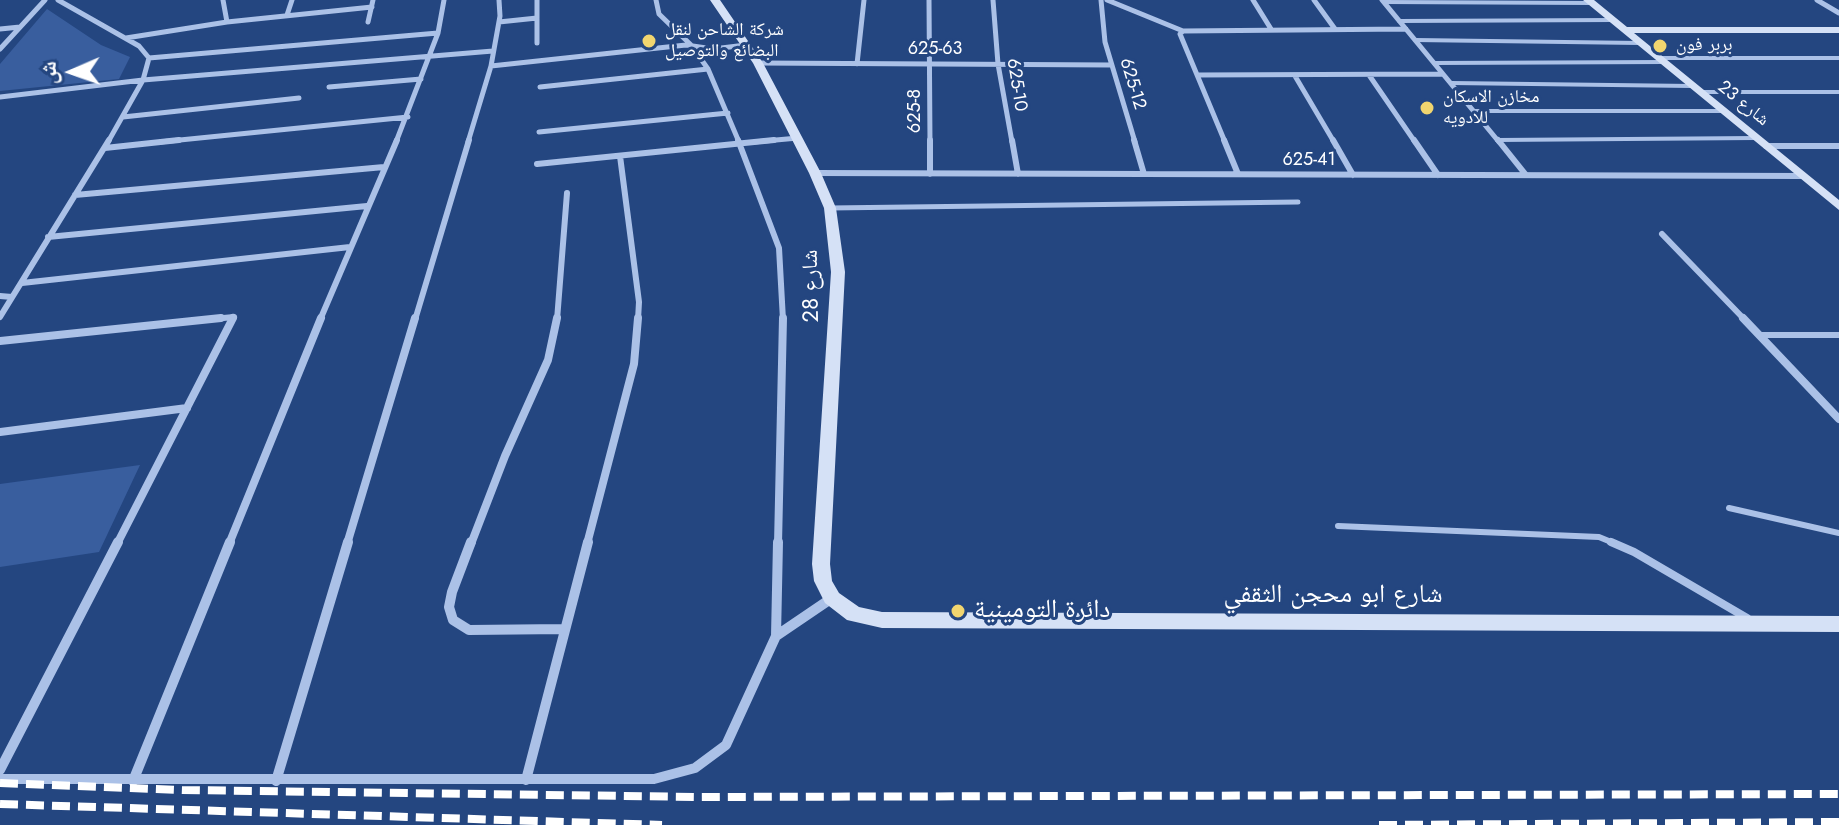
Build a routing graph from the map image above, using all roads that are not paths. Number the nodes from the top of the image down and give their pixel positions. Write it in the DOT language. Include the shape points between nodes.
graph roads {
  1 [pos="45,0"];
  2 [pos="58,0"];
  3 [pos="223,0"];
  4 [pos="292,0"];
  5 [pos="444,0"];
  6 [pos="499,0"];
  7 [pos="537,0"];
  8 [pos="656,0"];
  9 [pos="715,0"];
  10 [pos="864,0"];
  11 [pos="929,0"];
  12 [pos="993,0"];
  13 [pos="1104,0"];
  14 [pos="1253,0"];
  15 [pos="1314,0"];
  16 [pos="1817,0"];
  17 [pos="1383,1"];
  18 [pos="1590,2"];
  19 [pos="372,3"];
  20 [pos="1839,11"];
  21 [pos="287,15"];
  22 [pos="537,18"];
  23 [pos="1613,20"];
  24 [pos="1399,21"];
  25 [pos="227,22"];
  26 [pos="368,22"];
  27 [pos="499,22"];
  28 [pos="20,27"];
  29 [pos="0,29"];
  30 [pos="1271,29"];
  31 [pos="1335,29"];
  32 [pos="1406,29"];
  33 [pos="1624,30"];
  34 [pos="1839,30"];
  35 [pos="1183,31"];
  36 [pos="438,33"];
  37 [pos="125,38"];
  38 [pos="1415,40"];
  39 [pos="537,43"];
  40 [pos="1640,43"];
  41 [pos="691,45"];
  42 [pos="746,45"];
  43 [pos="0,49"];
  44 [pos="493,51"];
  45 [pos="429,57"];
  46 [pos="149,58"];
  47 [pos="1839,58"];
  48 [pos="1661,60"];
  49 [pos="758,63"];
  50 [pos="1434,63"];
  51 [pos="857,64"];
  52 [pos="929,64"];
  53 [pos="998,64"];
  54 [pos="1111,65"];
  55 [pos="491,66"];
  56 [pos="708,69"];
  57 [pos="1442,74"];
  58 [pos="1197,75"];
  59 [pos="1369,75"];
  60 [pos="1295,76"];
  61 [pos="421,79"];
  62 [pos="143,80"];
  63 [pos="1451,83"];
  64 [pos="329,87"];
  65 [pos="540,87"];
  66 [pos="1696,89"];
  67 [pos="1839,92"];
  68 [pos="1,98"];
  69 [pos="299,98"];
  70 [pos="1473,111"];
  71 [pos="1723,111"];
  72 [pos="728,113"];
  73 [pos="123,117"];
  74 [pos="408,117"];
  75 [pos="539,132"];
  76 [pos="798,138"];
  77 [pos="1756,138"];
  78 [pos="1497,140"];
  79 [pos="738,142"];
  80 [pos="1766,146"];
  81 [pos="1839,146"];
  82 [pos="105,148"];
  83 [pos="620,156"];
  84 [pos="537,164"];
  85 [pos="384,167"];
  86 [pos="815,173"];
  87 [pos="930,174"];
  88 [pos="1018,174"];
  89 [pos="1144,174"];
  90 [pos="1238,174"];
  91 [pos="1353,175"];
  92 [pos="1438,175"];
  93 [pos="1526,175"];
  94 [pos="1802,176"];
  95 [pos="567,193"];
  96 [pos="75,195"];
  97 [pos="1298,202"];
  98 [pos="1837,203"];
  99 [pos="367,206"];
  100 [pos="830,208"];
  101 [pos="1662,234"];
  102 [pos="48,237"];
  103 [pos="350,247"];
  104 [pos="22,283"];
  105 [pos="0,296"];
  106 [pos="12,297"];
  107 [pos="0,317"];
  108 [pos="1759,335"];
  109 [pos="1839,335"];
  110 [pos="0,341"];
  111 [pos="187,408"];
  112 [pos="1839,419"];
  113 [pos="0,432"];
  114 [pos="1729,508"];
  115 [pos="1338,526"];
  116 [pos="1839,533"];
  117 [pos="832,598"];
  118 [pos="1757,624"];
  119 [pos="1839,624"];
  120 [pos="564,629"];
  121 [pos="776,636"];
  122 [pos="0,770"];
  123 [pos="0,779"];
  124 [pos="526,780"];
  125 [pos="133,781"];
  126 [pos="276,781"];
  1 -- 28 [label="street"];
  2 -- 37 [label="street"];
  3 -- 25 [label="street"];
  4 -- 21 [label="street"];
  5 -- 36 [label="street"];
  6 -- 27 [label="street"];
  7 -- 22 [label="street"];
  8 -- 41 [label="street" via="659,14"];
  9 -- 42 [label="street, شارع 28"];
  10 -- 51 [label="street"];
  11 -- 52 [label="street, 625-8"];
  12 -- 53 [label="street, 625-10"];
  13 -- 35 [label="street"];
  13 -- 54 [label="street, 625-12"];
  14 -- 30 [label="street"];
  15 -- 31 [label="street"];
  16 -- 20 [label="street"];
  17 -- 18 [label="lane"];
  17 -- 24 [label="street"];
  18 -- 23 [label="street, شارع 23"];
  19 -- 21 [label="street"];
  19 -- 26 [label="street"];
  21 -- 25 [label="street"];
  22 -- 27 [label="street"];
  22 -- 39 [label="street"];
  23 -- 24 [label="lane"];
  23 -- 33 [label="street, شارع 23"];
  24 -- 32 [label="street"];
  25 -- 37 [label="street"];
  27 -- 44 [label="street"];
  28 -- 29 [label="street"];
  28 -- 43 [label="street"];
  30 -- 31 [label="street"];
  30 -- 35 [label="street"];
  31 -- 32 [label="street"];
  32 -- 38 [label="street"];
  33 -- 34 [label="street"];
  33 -- 40 [label="street, شارع 23"];
  35 -- 58 [label="street"];
  36 -- 45 [label="street"];
  36 -- 46 [label="street"];
  37 -- 46 [label="street"];
  38 -- 40 [label="lane"];
  38 -- 50 [label="street"];
  40 -- 48 [label="street, شارع 23"];
  41 -- 42 [label="street"];
  41 -- 55 [label="street"];
  41 -- 56 [label="street"];
  42 -- 49 [label="street, شارع 28"];
  44 -- 45 [label="street"];
  44 -- 55 [label="street"];
  45 -- 61 [label="street"];
  45 -- 62 [label="street"];
  46 -- 62 [label="street"];
  47 -- 48 [label="lane"];
  48 -- 50 [label="lane"];
  48 -- 66 [label="street, شارع 23"];
  49 -- 51 [label="street, 625-63"];
  49 -- 76 [label="street, شارع 28"];
  50 -- 57 [label="street"];
  51 -- 52 [label="street, 625-63"];
  52 -- 53 [label="street, 625-63"];
  52 -- 87 [label="street, 625-8"];
  53 -- 54 [label="street, 625-63"];
  53 -- 88 [label="street, 625-10"];
  54 -- 89 [label="street, 625-12"];
  55 -- 126 [label="street"];
  56 -- 65 [label="street"];
  56 -- 72 [label="street"];
  57 -- 59 [label="street"];
  57 -- 63 [label="street"];
  58 -- 60 [label="street"];
  58 -- 90 [label="street"];
  59 -- 60 [label="street"];
  59 -- 92 [label="street"];
  60 -- 91 [label="street"];
  61 -- 64 [label="street"];
  61 -- 74 [label="street"];
  62 -- 68 [label="street"];
  62 -- 73 [label="street"];
  63 -- 66 [label="lane"];
  63 -- 70 [label="street"];
  66 -- 67 [label="lane"];
  66 -- 71 [label="street, شارع 23"];
  69 -- 73 [label="street"];
  70 -- 71 [label="lane"];
  70 -- 78 [label="street"];
  71 -- 77 [label="street, شارع 23"];
  72 -- 75 [label="street"];
  72 -- 79 [label="street"];
  73 -- 82 [label="street"];
  74 -- 82 [label="street"];
  74 -- 85 [label="street"];
  76 -- 79 [label="street"];
  76 -- 86 [label="street, شارع 28"];
  77 -- 78 [label="lane"];
  77 -- 80 [label="street, شارع 23"];
  78 -- 93 [label="street"];
  79 -- 83 [label="street"];
  79 -- 121 [label="street" via="782,267"];
  80 -- 81 [label="street"];
  80 -- 94 [label="street, شارع 23"];
  82 -- 96 [label="street"];
  83 -- 84 [label="street"];
  83 -- 120 [label="street" via="639,302 634,364"];
  85 -- 96 [label="street"];
  85 -- 99 [label="street"];
  86 -- 87 [label="street, 625-41"];
  86 -- 100 [label="street, شارع 28"];
  87 -- 88 [label="street, 625-41"];
  88 -- 89 [label="street, 625-41"];
  89 -- 90 [label="street, 625-41"];
  90 -- 91 [label="street, 625-41"];
  91 -- 92 [label="street, 625-41"];
  92 -- 93 [label="street, 625-41"];
  93 -- 94 [label="street, 625-41"];
  94 -- 98 [label="street, شارع 23"];
  95 -- 120 [label="street" via="556,330 548,360 500,469 449,607 453,620 469,630"];
  96 -- 102 [label="street"];
  97 -- 100 [label="lane"];
  99 -- 102 [label="street"];
  99 -- 103 [label="street"];
  100 -- 117 [label="street, شارع 28" via="838,272 821,564"];
  101 -- 108 [label="street"];
  102 -- 104 [label="street"];
  103 -- 104 [label="street"];
  103 -- 125 [label="street"];
  104 -- 106 [label="street"];
  105 -- 106 [label="street"];
  106 -- 107 [label="street"];
  108 -- 109 [label="lane"];
  108 -- 112 [label="street"];
  110 -- 111 [label="street" via="234,317"];
  111 -- 113 [label="street"];
  111 -- 122 [label="street"];
  114 -- 116 [label="lane"];
  115 -- 118 [label="lane" via="1599,537"];
  117 -- 118 [label="street, شارع ابو محجن الثقفي" via="854,614 882,620"];
  117 -- 121 [label="street"];
  118 -- 119 [label="street, شارع ابو محجن الثقفي"];
  120 -- 124 [label="street"];
  121 -- 124 [label="street" via="726,745 695,768 654,779"];
  123 -- 125 [label="street"];
  124 -- 126 [label="street"];
  125 -- 126 [label="street"];
}
